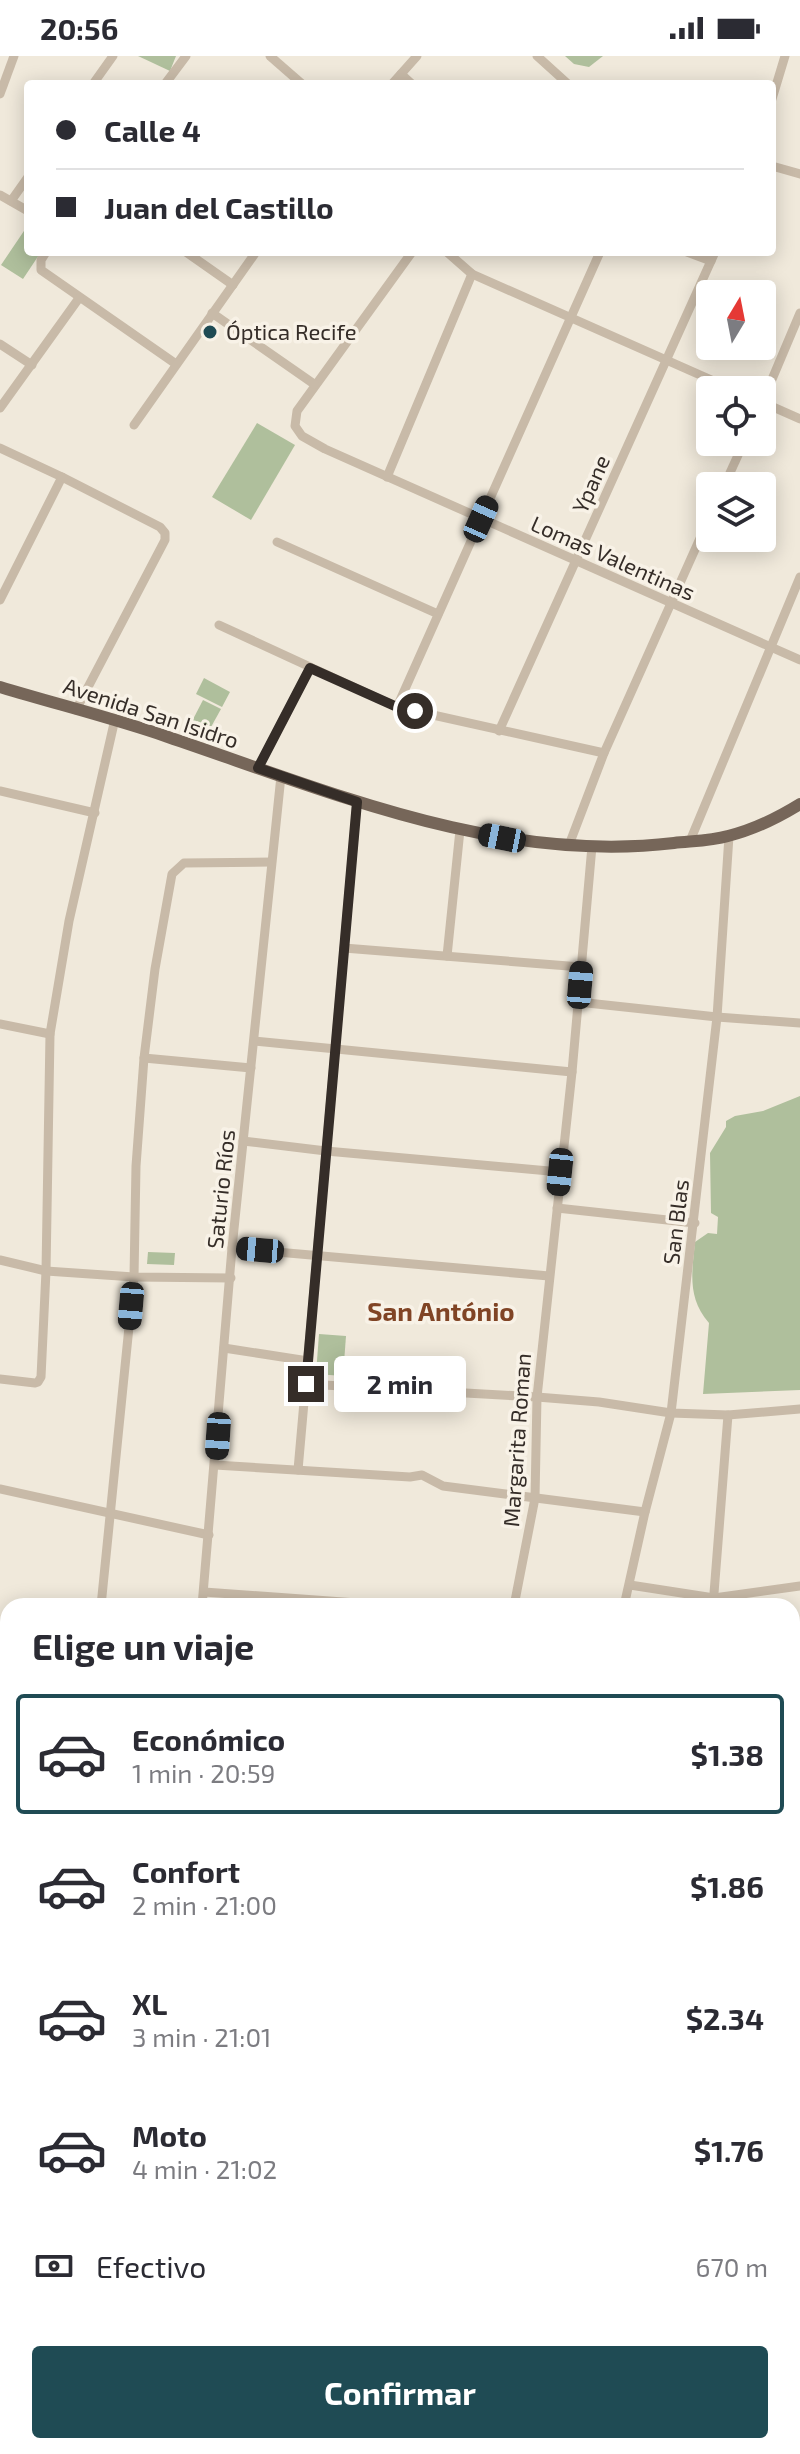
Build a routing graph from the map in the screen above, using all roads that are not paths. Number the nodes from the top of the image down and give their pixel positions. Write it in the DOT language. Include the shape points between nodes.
graph roads {
  1 [pos="14,56"];
  2 [pos="113,56"];
  3 [pos="186,56"];
  4 [pos="270,56"];
  5 [pos="417,56"];
  6 [pos="537,56"];
  7 [pos="783,56"];
  8 [pos="401,74"];
  9 [pos="96,80"];
  10 [pos="168,80"];
  11 [pos="297,80"];
  12 [pos="396,80"];
  13 [pos="408,80"];
  14 [pos="564,80"];
  15 [pos="776,83"];
  16 [pos="0,94"];
  17 [pos="776,167"];
  18 [pos="800,174"];
  19 [pos="24,183"];
  20 [pos="0,195"];
  21 [pos="11,201"];
  22 [pos="24,209"];
  23 [pos="44,256"];
  24 [pos="192,256"];
  25 [pos="253,256"];
  26 [pos="409,256"];
  27 [pos="452,256"];
  28 [pos="598,256"];
  29 [pos="713,257"];
  30 [pos="472,274"];
  31 [pos="233,285"];
  32 [pos="79,298"];
  33 [pos="212,313"];
  34 [pos="800,313"];
  35 [pos="572,318"];
  36 [pos="0,344"];
  37 [pos="667,360"];
  38 [pos="176,364"];
  39 [pos="32,365"];
  40 [pos="703,376"];
  41 [pos="773,376"];
  42 [pos="314,384"];
  43 [pos="0,408"];
  44 [pos="776,408"];
  45 [pos="800,419"];
  46 [pos="134,425"];
  47 [pos="0,448"];
  48 [pos="62,477"];
  49 [pos="387,477"];
  50 [pos="481,519"];
  51 [pos="277,542"];
  52 [pos="696,546"];
  53 [pos="576,561"];
  54 [pos="800,577"];
  55 [pos="0,600"];
  56 [pos="670,603"];
  57 [pos="438,614"];
  58 [pos="219,625"];
  59 [pos="769,648"];
  60 [pos="800,660"];
  61 [pos="310,668"];
  62 [pos="0,687"];
  63 [pos="397,707"];
  64 [pos="76,710"];
  65 [pos="115,719"];
  66 [pos="499,731"];
  67 [pos="604,753"];
  68 [pos="258,768"];
  69 [pos="281,776"];
  70 [pos="0,791"];
  71 [pos="357,802"];
  72 [pos="800,804"];
  73 [pos="95,813"];
  74 [pos="460,830"];
  75 [pos="729,836"];
  76 [pos="690,841"];
  77 [pos="569,845"];
  78 [pos="592,846"];
  79 [pos="271,862"];
  80 [pos="344,948"];
  81 [pos="447,956"];
  82 [pos="581,967"];
  83 [pos="578,1002"];
  84 [pos="717,1017"];
  85 [pos="800,1023"];
  86 [pos="0,1024"];
  87 [pos="50,1034"];
  88 [pos="254,1041"];
  89 [pos="335,1049"];
  90 [pos="144,1058"];
  91 [pos="251,1068"];
  92 [pos="572,1072"];
  93 [pos="243,1141"];
  94 [pos="326,1151"];
  95 [pos="560,1172"];
  96 [pos="557,1208"];
  97 [pos="695,1223"];
  98 [pos="232,1248"];
  99 [pos="317,1255"];
  100 [pos="0,1260"];
  101 [pos="46,1271"];
  102 [pos="549,1276"];
  103 [pos="134,1277"];
  104 [pos="231,1278"];
  105 [pos="224,1348"];
  106 [pos="308,1361"];
  107 [pos="0,1379"];
  108 [pos="306,1384"];
  109 [pos="537,1397"];
  110 [pos="800,1409"];
  111 [pos="671,1413"];
  112 [pos="728,1415"];
  113 [pos="215,1465"];
  114 [pos="298,1470"];
  115 [pos="0,1489"];
  116 [pos="535,1498"];
  117 [pos="111,1512"];
  118 [pos="645,1512"];
  119 [pos="209,1535"];
  120 [pos="630,1585"];
  121 [pos="800,1586"];
  122 [pos="204,1592"];
  123 [pos="102,1598"];
  124 [pos="203,1598"];
  125 [pos="287,1598"];
  126 [pos="516,1598"];
  127 [pos="626,1598"];
  128 [pos="693,1598"];
  129 [pos="713,1598"];
  130 [pos="735,1598"];
  1 -- 16 [label="street"];
  2 -- 9 [label="street"];
  3 -- 10 [label="street"];
  4 -- 11 [label="street"];
  5 -- 8 [label="street"];
  6 -- 14 [label="street"];
  7 -- 15 [label="street"];
  8 -- 12 [label="street"];
  8 -- 13 [label="street"];
  17 -- 18 [label="street"];
  19 -- 21 [label="street"];
  20 -- 21 [label="street"];
  21 -- 22 [label="street"];
  23 -- 32 [label="street" via="41,270"];
  24 -- 31 [label="street"];
  25 -- 31 [label="street"];
  26 -- 42 [label="street"];
  27 -- 30 [label="street"];
  28 -- 35 [label="street"];
  29 -- 37 [label="street, Ypane"];
  30 -- 35 [label="street"];
  30 -- 49 [label="street"];
  31 -- 33 [label="street"];
  32 -- 38 [label="street"];
  32 -- 39 [label="street"];
  33 -- 38 [label="street"];
  33 -- 42 [label="street"];
  34 -- 41 [label="street"];
  35 -- 37 [label="street"];
  35 -- 50 [label="street"];
  36 -- 39 [label="street"];
  37 -- 40 [label="street"];
  37 -- 53 [label="street, Ypane"];
  38 -- 46 [label="street"];
  39 -- 43 [label="street"];
  42 -- 49 [label="street, Lomas Valentinas" via="297,411 295,426 302,436"];
  44 -- 45 [label="street"];
  47 -- 48 [label="street"];
  48 -- 55 [label="street"];
  48 -- 64 [label="street" via="165,533"];
  49 -- 50 [label="street, Lomas Valentinas"];
  50 -- 53 [label="street, Lomas Valentinas"];
  50 -- 57 [label="street"];
  51 -- 57 [label="street"];
  52 -- 56 [label="street"];
  53 -- 56 [label="street, Lomas Valentinas"];
  53 -- 66 [label="street, Ypane"];
  54 -- 59 [label="street"];
  56 -- 59 [label="street, Lomas Valentinas"];
  56 -- 67 [label="street"];
  57 -- 63 [label="street"];
  58 -- 61 [label="street"];
  59 -- 60 [label="street, Lomas Valentinas"];
  59 -- 76 [label="street"];
  61 -- 63 [label="street"];
  61 -- 68 [label="street"];
  62 -- 64 [label="main road, Avenida San Isidro"];
  63 -- 66 [label="street"];
  64 -- 65 [label="main road, Avenida San Isidro"];
  65 -- 68 [label="main road, Avenida San Isidro"];
  65 -- 73 [label="street"];
  66 -- 67 [label="street"];
  67 -- 77 [label="street"];
  68 -- 69 [label="main road, Avenida San Isidro"];
  69 -- 71 [label="main road, Avenida San Isidro"];
  69 -- 79 [label="street, Saturio Ríos"];
  70 -- 73 [label="street"];
  71 -- 74 [label="main road, Avenida San Isidro"];
  71 -- 80 [label="street"];
  72 -- 75 [label="main road, Avenida San Isidro"];
  73 -- 87 [label="street"];
  74 -- 77 [label="main road, Avenida San Isidro"];
  74 -- 81 [label="street"];
  75 -- 76 [label="main road, Avenida San Isidro"];
  75 -- 84 [label="street, San Blas"];
  76 -- 78 [label="main road, Avenida San Isidro" via="633,848"];
  77 -- 78 [label="main road, Avenida San Isidro"];
  78 -- 82 [label="street, Margarita Roman"];
  79 -- 88 [label="street, Saturio Ríos"];
  79 -- 90 [label="street" via="184,863 172,874"];
  80 -- 81 [label="street"];
  80 -- 89 [label="street"];
  81 -- 82 [label="street"];
  82 -- 83 [label="street, Margarita Roman"];
  83 -- 84 [label="street"];
  83 -- 92 [label="street, Margarita Roman"];
  84 -- 85 [label="street"];
  84 -- 97 [label="street, San Blas"];
  86 -- 87 [label="street"];
  87 -- 101 [label="street"];
  88 -- 89 [label="street"];
  88 -- 91 [label="street, Saturio Ríos"];
  89 -- 92 [label="street"];
  89 -- 94 [label="street"];
  90 -- 91 [label="street"];
  90 -- 103 [label="street"];
  91 -- 93 [label="street, Saturio Ríos"];
  92 -- 95 [label="street, Margarita Roman"];
  93 -- 94 [label="street"];
  93 -- 98 [label="street, Saturio Ríos"];
  94 -- 95 [label="street"];
  94 -- 99 [label="street"];
  95 -- 96 [label="street, Margarita Roman"];
  96 -- 97 [label="street"];
  96 -- 102 [label="street, Margarita Roman"];
  97 -- 111 [label="street, San Blas"];
  98 -- 99 [label="street"];
  98 -- 104 [label="street, Saturio Ríos"];
  99 -- 102 [label="street"];
  99 -- 106 [label="street"];
  100 -- 101 [label="street"];
  101 -- 103 [label="street"];
  101 -- 107 [label="street" via="40,1379"];
  102 -- 109 [label="street, Margarita Roman"];
  103 -- 104 [label="street"];
  103 -- 117 [label="street"];
  104 -- 105 [label="street, Saturio Ríos"];
  105 -- 106 [label="street"];
  105 -- 113 [label="street, Saturio Ríos"];
  106 -- 108 [label="street"];
  108 -- 109 [label="street"];
  108 -- 114 [label="street"];
  109 -- 111 [label="street"];
  109 -- 116 [label="street, Margarita Roman"];
  110 -- 112 [label="street"];
  111 -- 112 [label="street"];
  111 -- 118 [label="street, San Blas"];
  112 -- 129 [label="street"];
  113 -- 114 [label="street"];
  113 -- 119 [label="street, Saturio Ríos"];
  114 -- 116 [label="street" via="422,1475 443,1486"];
  115 -- 117 [label="street"];
  116 -- 118 [label="street"];
  116 -- 126 [label="street, Margarita Roman"];
  117 -- 119 [label="street"];
  117 -- 123 [label="street"];
  118 -- 120 [label="street, San Blas"];
  119 -- 122 [label="street, Saturio Ríos"];
  120 -- 127 [label="street, San Blas"];
  120 -- 128 [label="street"];
  121 -- 130 [label="street"];
  122 -- 124 [label="street, Saturio Ríos"];
  122 -- 125 [label="street"];
}
